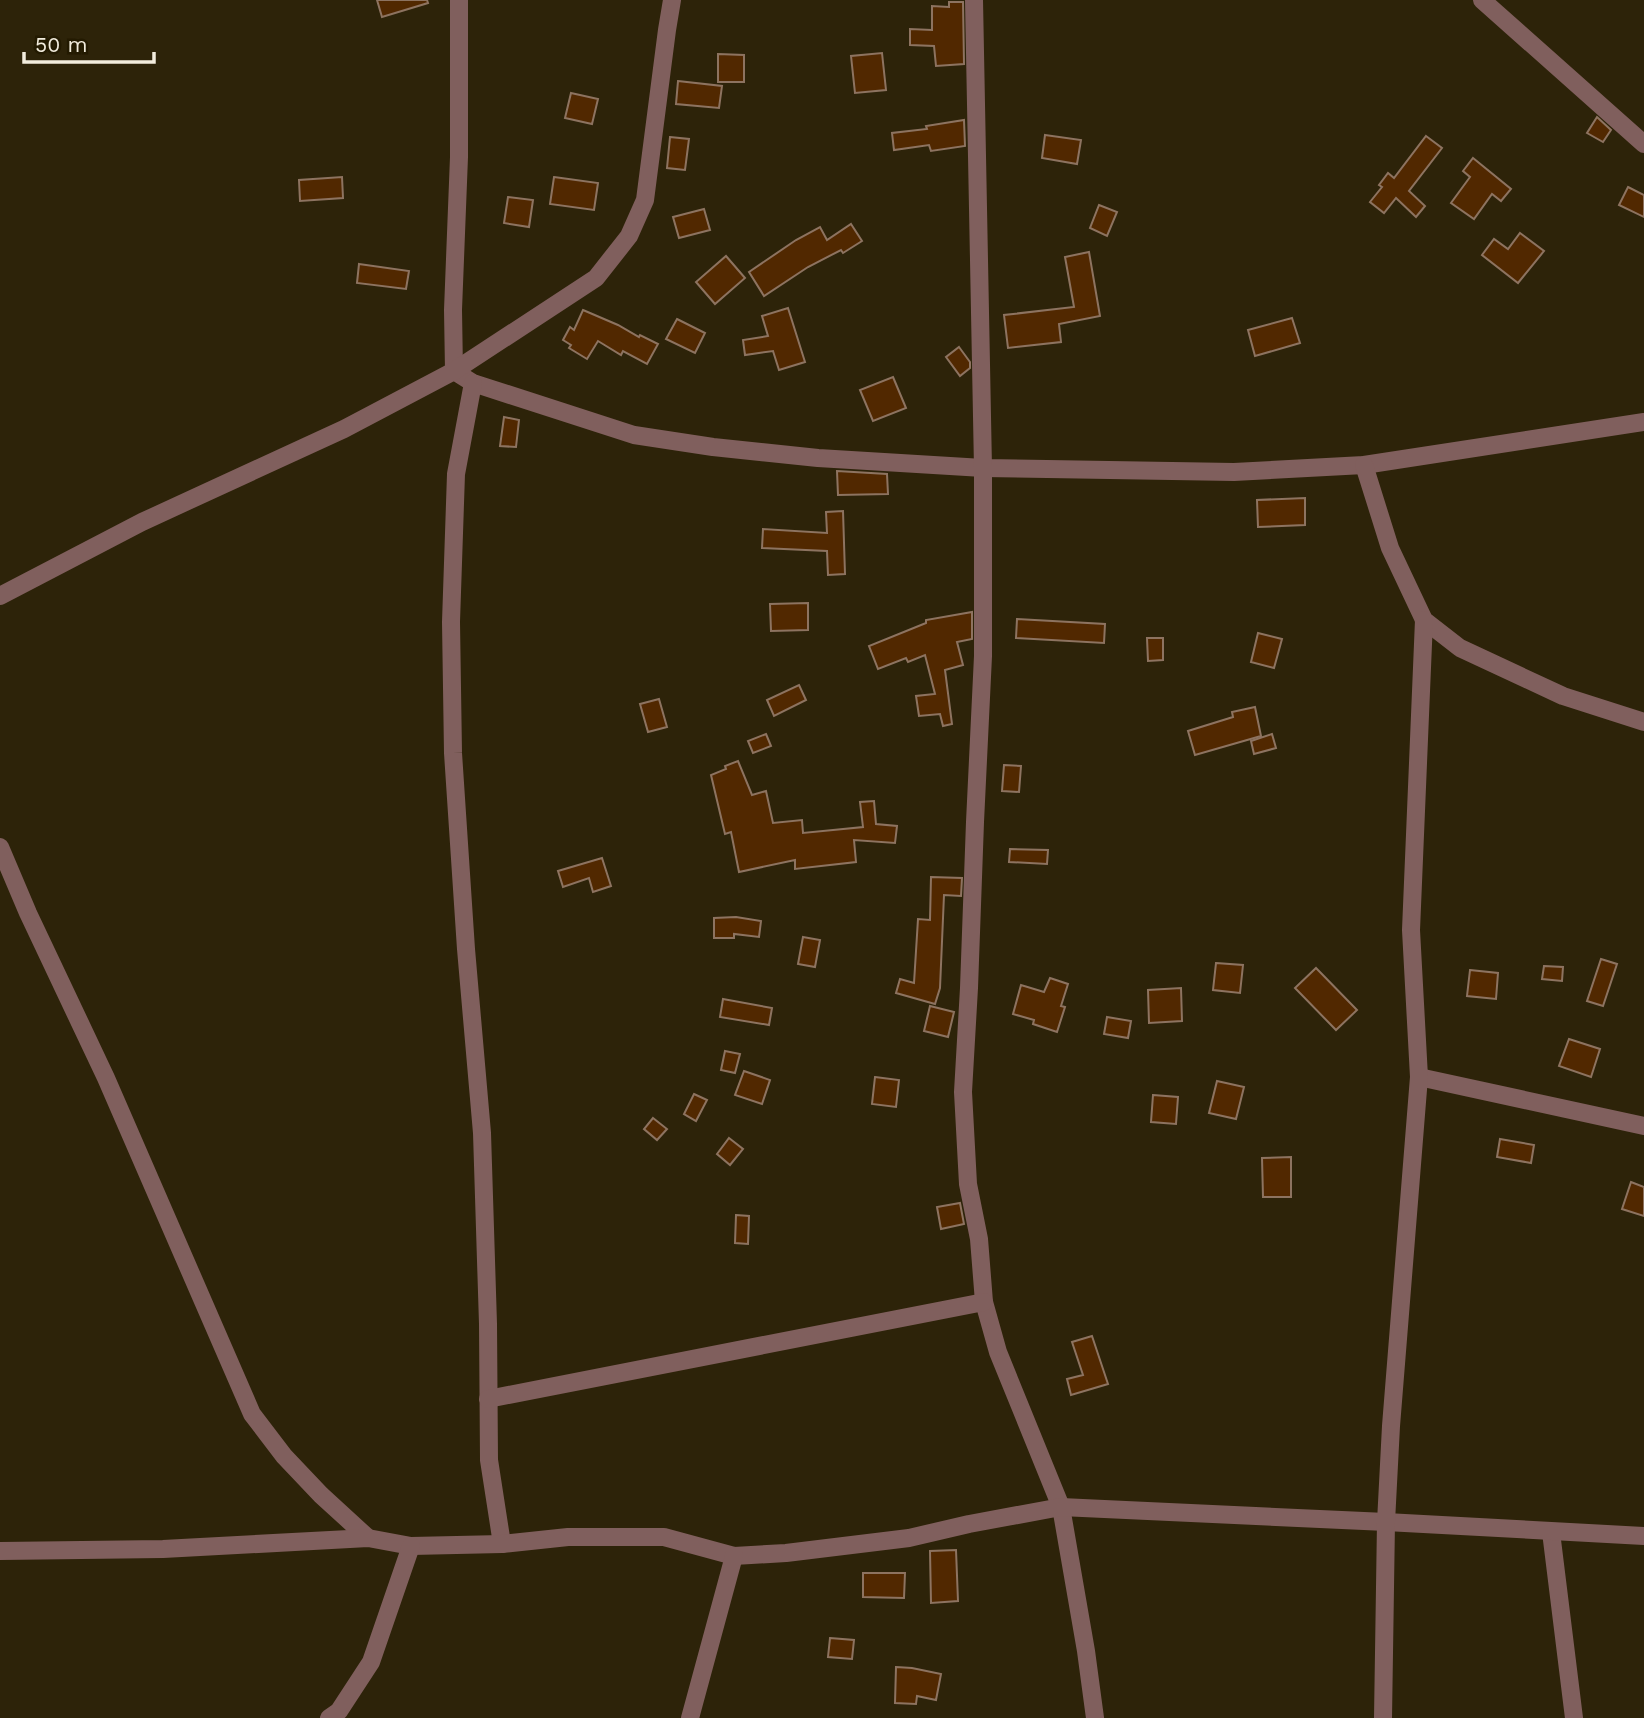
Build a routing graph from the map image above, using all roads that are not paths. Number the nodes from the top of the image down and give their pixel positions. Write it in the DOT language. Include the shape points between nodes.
graph roads {
  1 [pos="459,0"];
  2 [pos="672,0"];
  3 [pos="974,0"];
  4 [pos="1482,0"];
  5 [pos="1644,144"];
  6 [pos="454,371"];
  7 [pos="473,383"];
  8 [pos="1644,422"];
  9 [pos="1364,465"];
  10 [pos="984,468"];
  11 [pos="0,596"];
  12 [pos="1424,620"];
  13 [pos="1644,722"];
  14 [pos="0,847"];
  15 [pos="1419,1077"];
  16 [pos="1644,1126"];
  17 [pos="984,1301"];
  18 [pos="488,1399"];
  19 [pos="1061,1507"];
  20 [pos="1386,1522"];
  21 [pos="1551,1532"];
  22 [pos="1644,1536"];
  23 [pos="368,1538"];
  24 [pos="502,1544"];
  25 [pos="411,1546"];
  26 [pos="0,1551"];
  27 [pos="734,1556"];
  28 [pos="329,1718"];
  29 [pos="690,1718"];
  30 [pos="1095,1718"];
  31 [pos="1383,1718"];
  32 [pos="1574,1718"];
  1 -- 6 [label="street"];
  2 -- 6 [label="street" via="645,200 629,236 596,278"];
  3 -- 10 [label="street"];
  4 -- 5 [label="street"];
  6 -- 7 [label="street"];
  6 -- 11 [label="street"];
  7 -- 10 [label="street" via="634,436 818,458"];
  7 -- 18 [label="street" via="456,474 451,622 453,753 482,1133"];
  8 -- 9 [label="street"];
  9 -- 10 [label="street" via="1234,472"];
  9 -- 12 [label="street" via="1390,548"];
  10 -- 17 [label="street" via="983,656 963,1092 968,1184"];
  12 -- 13 [label="street" via="1460,648 1552,691"];
  12 -- 15 [label="street" via="1411,930"];
  14 -- 23 [label="street" via="252,1414 284,1456"];
  15 -- 16 [label="street"];
  15 -- 20 [label="street"];
  17 -- 18 [label="street"];
  17 -- 19 [label="street" via="998,1352"];
  18 -- 24 [label="street" via="489,1460"];
  19 -- 20 [label="street"];
  19 -- 27 [label="street" via="909,1538"];
  19 -- 30 [label="street"];
  20 -- 21 [label="street"];
  20 -- 31 [label="street"];
  21 -- 22 [label="street"];
  21 -- 32 [label="street"];
  23 -- 25 [label="street"];
  23 -- 26 [label="street" via="163,1549"];
  24 -- 25 [label="street"];
  24 -- 27 [label="street" via="568,1537 664,1538"];
  25 -- 28 [label="street" via="371,1662 339,1711"];
  27 -- 29 [label="street"];
}
